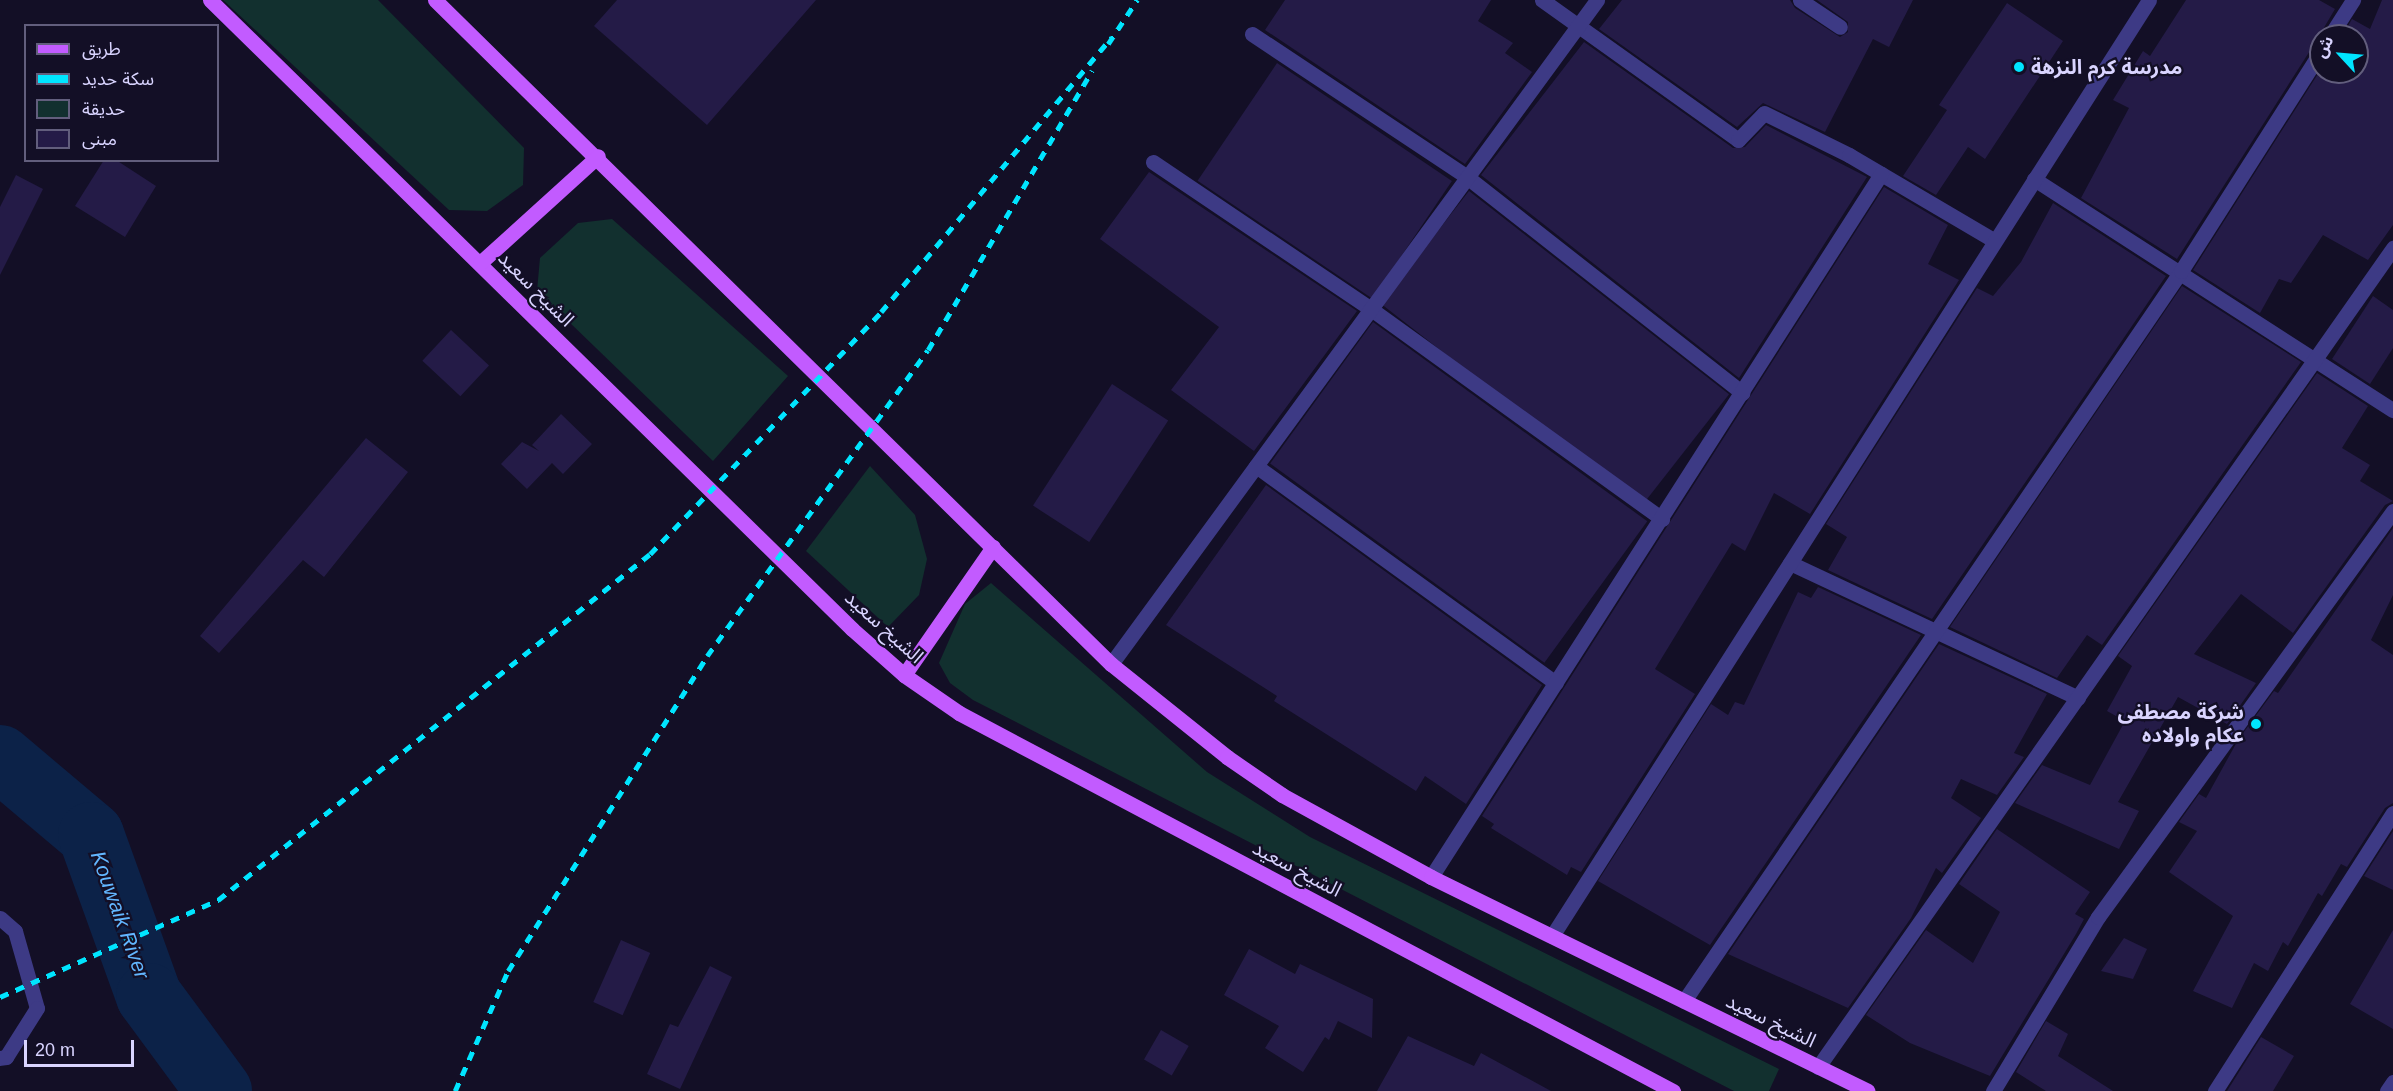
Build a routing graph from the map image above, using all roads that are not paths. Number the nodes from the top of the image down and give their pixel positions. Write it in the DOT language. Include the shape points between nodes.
graph roads {
  1 [pos="210,0"];
  2 [pos="435,0"];
  3 [pos="1542,0"];
  4 [pos="1597,0"];
  5 [pos="1800,0"];
  6 [pos="2149,0"];
  7 [pos="2352,0"];
  8 [pos="1579,24"];
  9 [pos="2337,24"];
  10 [pos="1840,27"];
  11 [pos="1252,34"];
  12 [pos="2309,70"];
  13 [pos="598,156"];
  14 [pos="1153,162"];
  15 [pos="1881,174"];
  16 [pos="1467,177"];
  17 [pos="2034,179"];
  18 [pos="1995,242"];
  19 [pos="2393,249"];
  20 [pos="480,263"];
  21 [pos="2181,271"];
  22 [pos="1371,309"];
  23 [pos="2315,359"];
  24 [pos="1742,393"];
  25 [pos="2393,410"];
  26 [pos="1256,466"];
  27 [pos="2393,511"];
  28 [pos="1662,519"];
  29 [pos="993,547"];
  30 [pos="1790,563"];
  31 [pos="1938,629"];
  32 [pos="1111,664"];
  33 [pos="904,675"];
  34 [pos="1556,683"];
  35 [pos="2078,698"];
  36 [pos="2393,813"];
  37 [pos="1431,877"];
  38 [pos="0,918"];
  39 [pos="1552,936"];
  40 [pos="1684,1001"];
  41 [pos="0,1058"];
  42 [pos="1818,1067"];
  43 [pos="2393,1082"];
  44 [pos="1673,1091"];
  45 [pos="1867,1091"];
  46 [pos="1992,1091"];
  47 [pos="2215,1091"];
  48 [pos="2387,1091"];
  1 -- 20 [label="main road, الشيخ سعيد"];
  2 -- 13 [label="main road, الشيخ سعيد"];
  3 -- 8 [label="street"];
  4 -- 8 [label="street"];
  5 -- 10 [label="street"];
  6 -- 17 [label="street"];
  7 -- 9 [label="street"];
  8 -- 15 [label="street" via="1738,140 1764,113"];
  8 -- 16 [label="street"];
  11 -- 16 [label="street"];
  12 -- 21 [label="street"];
  13 -- 20 [label="main road"];
  13 -- 29 [label="main road, الشيخ سعيد"];
  14 -- 22 [label="street"];
  15 -- 18 [label="street"];
  15 -- 24 [label="street"];
  16 -- 22 [label="street"];
  16 -- 24 [label="street"];
  17 -- 18 [label="street"];
  17 -- 21 [label="street"];
  18 -- 30 [label="street"];
  19 -- 23 [label="street"];
  20 -- 33 [label="main road, الشيخ سعيد" via="852,629"];
  21 -- 23 [label="street"];
  21 -- 31 [label="street"];
  22 -- 26 [label="street"];
  22 -- 28 [label="street"];
  23 -- 25 [label="street"];
  23 -- 35 [label="street"];
  24 -- 28 [label="street"];
  26 -- 32 [label="street"];
  26 -- 34 [label="street"];
  27 -- 46 [label="street" via="2098,917"];
  28 -- 34 [label="street"];
  29 -- 32 [label="main road, الشيخ سعيد"];
  29 -- 33 [label="main road"];
  30 -- 31 [label="street"];
  30 -- 39 [label="street"];
  31 -- 35 [label="street"];
  31 -- 40 [label="street"];
  32 -- 37 [label="main road, الشيخ سعيد" via="1282,795"];
  33 -- 44 [label="main road, الشيخ سعيد" via="959,714"];
  34 -- 37 [label="street"];
  35 -- 42 [label="street"];
  36 -- 47 [label="street"];
  37 -- 39 [label="main road, الشيخ سعيد"];
  38 -- 41 [label="street" via="15,931 37,1008 6,1057"];
  39 -- 40 [label="main road, الشيخ سعيد"];
  40 -- 42 [label="main road, الشيخ سعيد"];
  42 -- 45 [label="main road, الشيخ سعيد"];
  43 -- 48 [label="street"];
}
